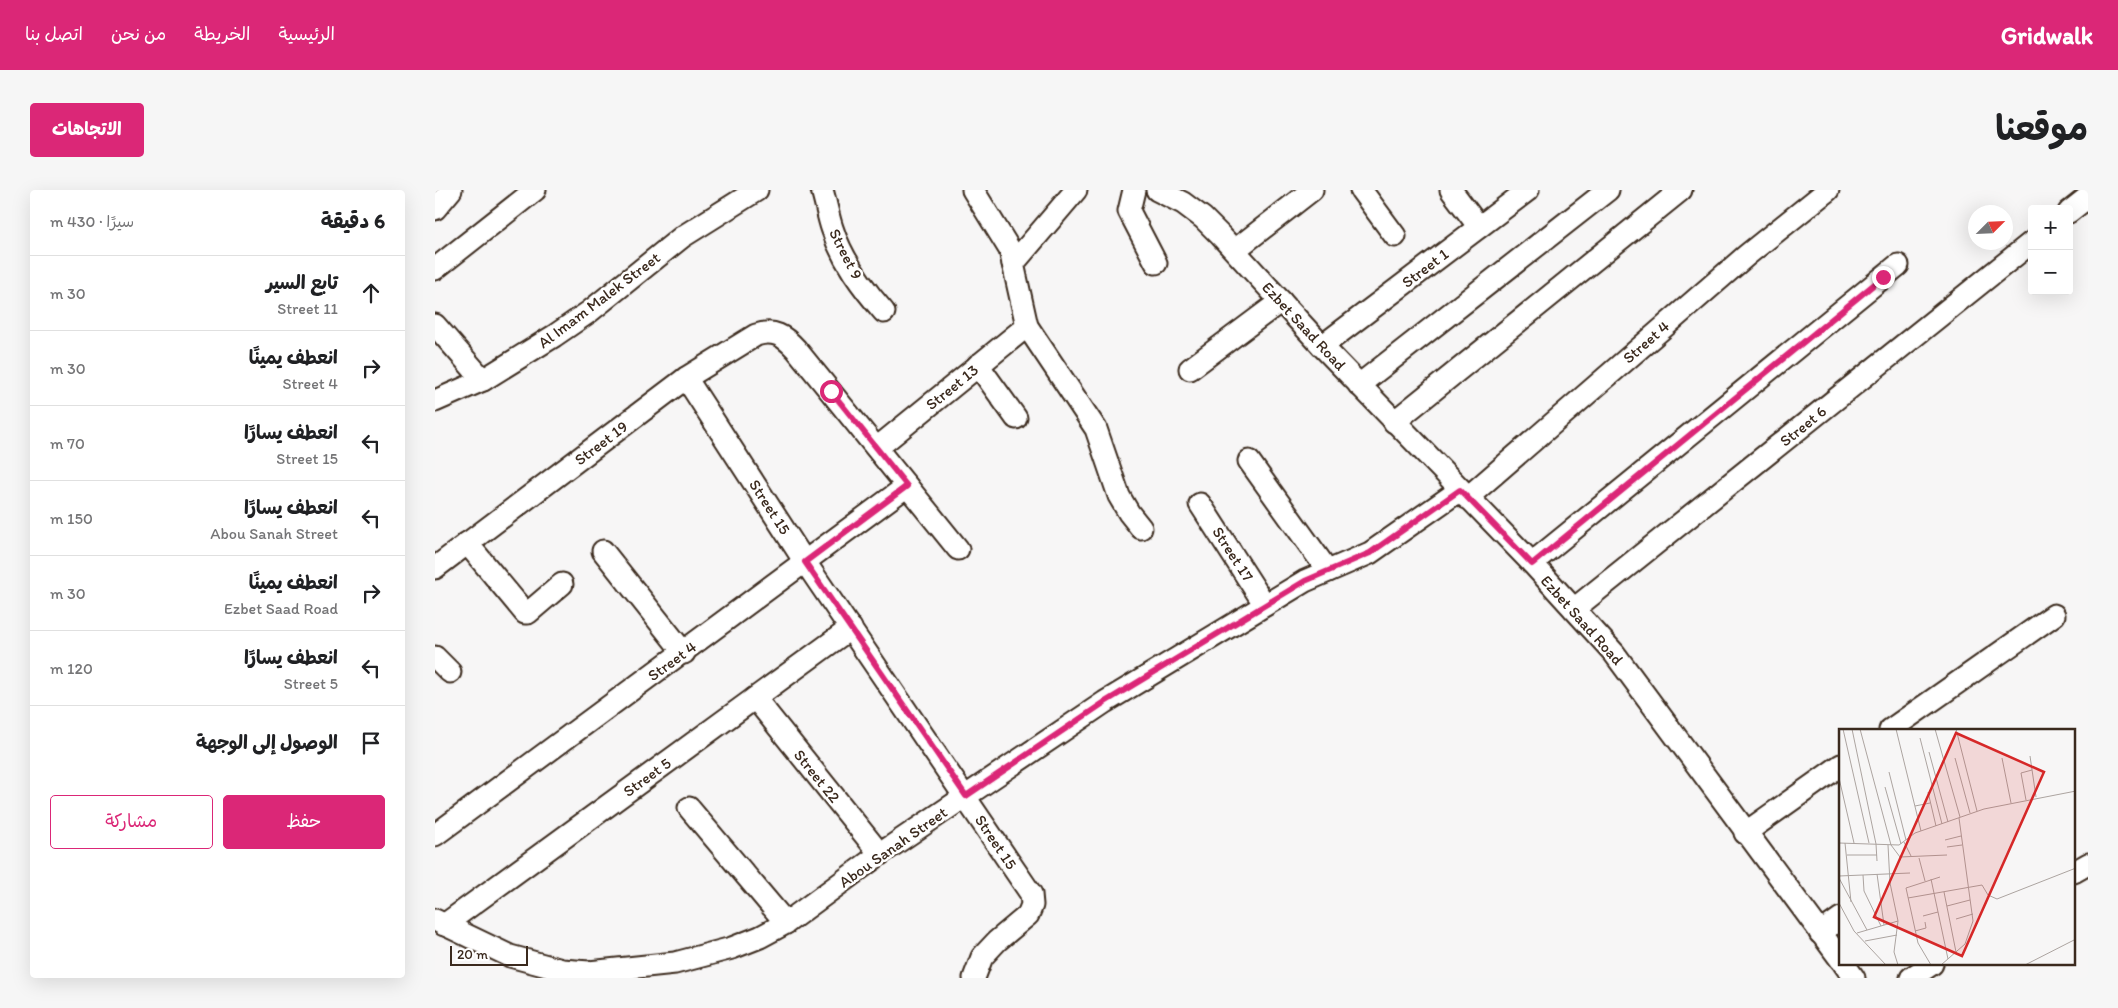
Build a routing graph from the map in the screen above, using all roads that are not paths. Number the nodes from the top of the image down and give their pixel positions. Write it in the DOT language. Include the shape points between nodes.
graph roads {
  1 [pos="451,190"];
  2 [pos="535,190"];
  3 [pos="757,190"];
  4 [pos="823,190"];
  5 [pos="973,190"];
  6 [pos="1076,190"];
  7 [pos="1134,190"];
  8 [pos="1157,190"];
  9 [pos="1312,190"];
  10 [pos="1361,190"];
  11 [pos="1451,190"];
  12 [pos="1528,190"];
  13 [pos="1608,190"];
  14 [pos="1681,190"];
  15 [pos="1828,190"];
  16 [pos="2088,197"];
  17 [pos="435,209"];
  18 [pos="2073,209"];
  19 [pos="1479,227"];
  20 [pos="1395,236"];
  21 [pos="2028,245"];
  22 [pos="1235,250"];
  23 [pos="1156,263"];
  24 [pos="1013,264"];
  25 [pos="1898,265"];
  26 [pos="435,270"];
  27 [pos="1281,301"];
  28 [pos="884,312"];
  29 [pos="435,325"];
  30 [pos="1027,326"];
  31 [pos="1322,346"];
  32 [pos="978,365"];
  33 [pos="1190,369"];
  34 [pos="686,378"];
  35 [pos="483,380"];
  36 [pos="1359,384"];
  37 [pos="435,401"];
  38 [pos="1016,418"];
  39 [pos="1394,422"];
  40 [pos="877,448"];
  41 [pos="1249,461"];
  42 [pos="907,486"];
  43 [pos="1463,494"];
  44 [pos="1200,504"];
  45 [pos="1141,528"];
  46 [pos="467,543"];
  47 [pos="958,549"];
  48 [pos="603,551"];
  49 [pos="805,562"];
  50 [pos="1532,564"];
  51 [pos="435,568"];
  52 [pos="1328,571"];
  53 [pos="562,584"];
  54 [pos="1265,605"];
  55 [pos="1574,609"];
  56 [pos="2054,615"];
  57 [pos="851,628"];
  58 [pos="684,653"];
  59 [pos="435,656"];
  60 [pos="450,672"];
  61 [pos="755,698"];
  62 [pos="1891,729"];
  63 [pos="1839,766"];
  64 [pos="966,796"];
  65 [pos="689,808"];
  66 [pos="1745,833"];
  67 [pos="435,835"];
  68 [pos="880,854"];
  69 [pos="2088,864"];
  70 [pos="2075,871"];
  71 [pos="1839,919"];
  72 [pos="439,923"];
  73 [pos="786,923"];
  74 [pos="1820,933"];
  75 [pos="1839,957"];
  76 [pos="1845,966"];
  77 [pos="1929,966"];
  78 [pos="974,978"];
  79 [pos="1854,978"];
  80 [pos="1911,978"];
  1 -- 17 [label="street"];
  2 -- 26 [label="street"];
  3 -- 35 [label="street, Al Imam Malek Street" via="682,237 554,336"];
  4 -- 28 [label="street, Street 9" via="831,228 841,250 866,292"];
  5 -- 24 [label="street" via="1007,245"];
  6 -- 24 [label="street"];
  7 -- 23 [label="street" via="1129,211"];
  8 -- 22 [label="street, Ezbet Saad Road" via="1203,218"];
  9 -- 22 [label="street"];
  10 -- 20 [label="street"];
  11 -- 19 [label="street"];
  12 -- 19 [label="street, Street 1"];
  13 -- 36 [label="street"];
  14 -- 39 [label="street"];
  15 -- 43 [label="street, Street 4"];
  16 -- 18 [label="street"];
  19 -- 31 [label="street, Street 1"];
  21 -- 55 [label="street, Street 6"];
  22 -- 27 [label="street, Ezbet Saad Road"];
  24 -- 30 [label="street"];
  25 -- 50 [label="street"];
  27 -- 31 [label="street, Ezbet Saad Road"];
  27 -- 33 [label="street"];
  29 -- 35 [label="street"];
  30 -- 32 [label="street, Street 13"];
  30 -- 45 [label="street" via="1095,429 1119,496"];
  31 -- 36 [label="street, Ezbet Saad Road"];
  32 -- 38 [label="street"];
  32 -- 40 [label="street, Street 13"];
  34 -- 40 [label="street, Street 19" via="756,335 774,332 797,348"];
  34 -- 46 [label="street, Street 19"];
  34 -- 49 [label="street, Street 15"];
  35 -- 37 [label="street, Al Imam Malek Street"];
  36 -- 39 [label="street, Ezbet Saad Road"];
  39 -- 43 [label="street, Ezbet Saad Road"];
  40 -- 42 [label="street"];
  41 -- 52 [label="street"];
  42 -- 47 [label="street"];
  42 -- 49 [label="street, Street 4"];
  43 -- 50 [label="street, Ezbet Saad Road"];
  43 -- 52 [label="street, Abou Sanah Street" via="1370,553"];
  44 -- 54 [label="street, Street 17"];
  46 -- 51 [label="street, Street 19"];
  46 -- 53 [label="street" via="525,613"];
  48 -- 58 [label="street"];
  49 -- 57 [label="street, Street 15"];
  49 -- 58 [label="street, Street 4"];
  50 -- 55 [label="street, Ezbet Saad Road"];
  52 -- 54 [label="street, Abou Sanah Street"];
  54 -- 64 [label="street, Abou Sanah Street" via="1105,702"];
  55 -- 66 [label="street, Ezbet Saad Road" via="1614,653"];
  56 -- 62 [label="street"];
  57 -- 61 [label="street, Street 5"];
  57 -- 64 [label="street, Street 15"];
  58 -- 67 [label="street, Street 4"];
  59 -- 60 [label="street"];
  61 -- 68 [label="street, Street 22"];
  61 -- 72 [label="street, Street 5"];
  63 -- 66 [label="street"];
  64 -- 68 [label="street, Abou Sanah Street"];
  64 -- 78 [label="street, Street 15" via="1031,894 1028,915 982,957"];
  65 -- 73 [label="street"];
  66 -- 74 [label="street, Ezbet Saad Road"];
  68 -- 73 [label="street, Abou Sanah Street"];
  69 -- 70 [label="street"];
  71 -- 74 [label="street"];
  72 -- 73 [label="street, Abou Sanah Street" via="510,956 561,970 589,972 704,957"];
  74 -- 75 [label="street, Ezbet Saad Road"];
  76 -- 79 [label="street"];
  77 -- 80 [label="street"];
}
